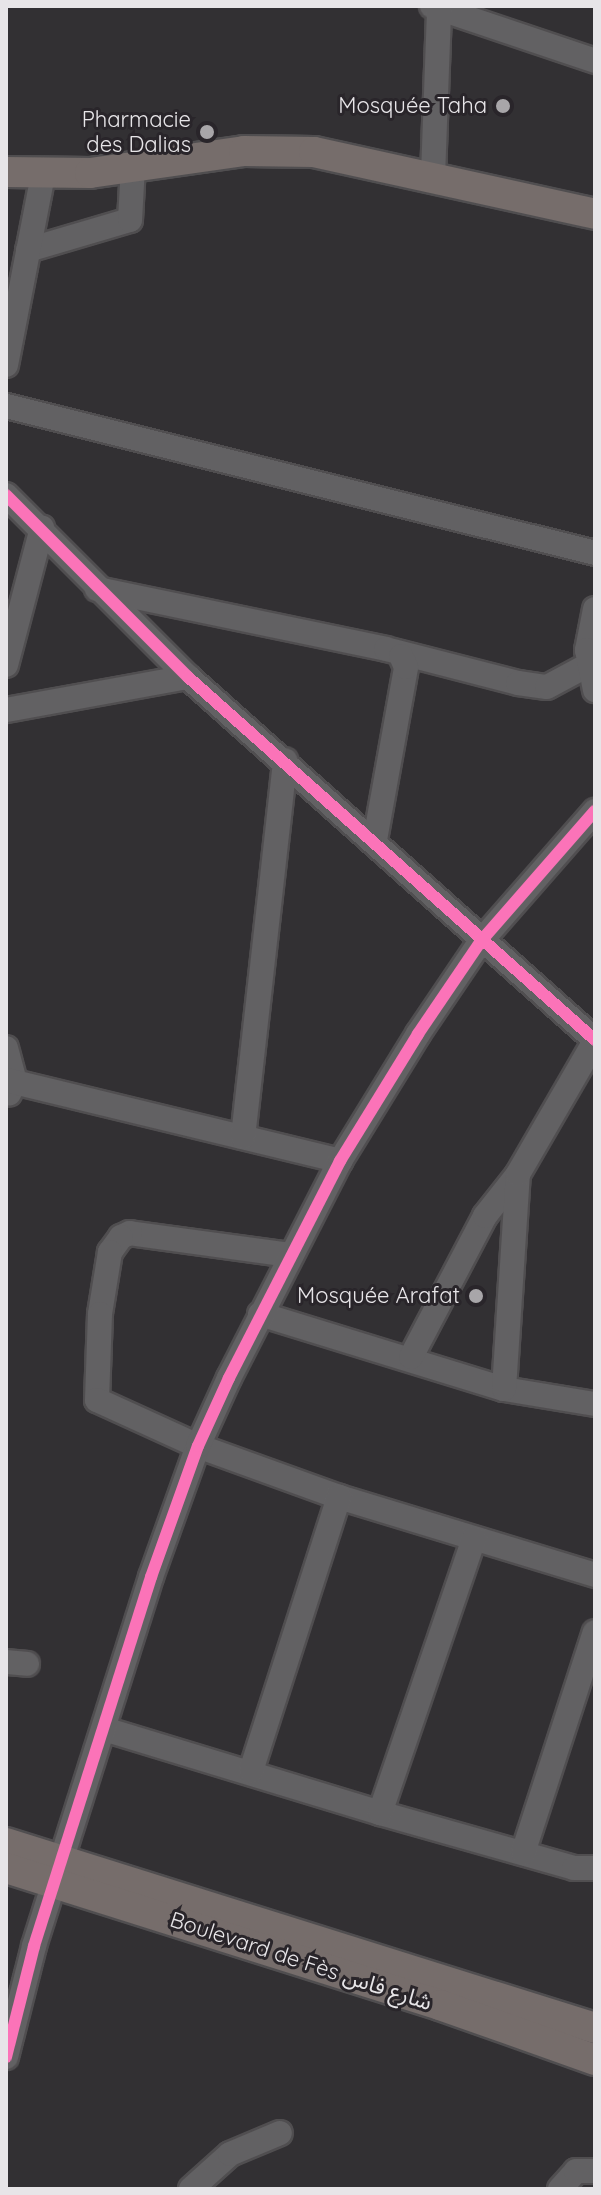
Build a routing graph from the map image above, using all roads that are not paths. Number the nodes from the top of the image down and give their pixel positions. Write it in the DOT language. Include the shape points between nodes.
graph roads {
  1 [pos="436,8"];
  2 [pos="595,61"];
  3 [pos="133,167"];
  4 [pos="6,172"];
  5 [pos="43,175"];
  6 [pos="433,176"];
  7 [pos="595,214"];
  8 [pos="28,250"];
  9 [pos="6,365"];
  10 [pos="6,406"];
  11 [pos="6,495"];
  12 [pos="42,528"];
  13 [pos="595,553"];
  14 [pos="97,589"];
  15 [pos="595,609"];
  16 [pos="401,656"];
  17 [pos="6,665"];
  18 [pos="588,665"];
  19 [pos="188,677"];
  20 [pos="595,690"];
  21 [pos="6,710"];
  22 [pos="285,760"];
  23 [pos="595,811"];
  24 [pos="375,840"];
  25 [pos="481,941"];
  26 [pos="595,1041"];
  27 [pos="6,1048"];
  28 [pos="9,1086"];
  29 [pos="243,1137"];
  30 [pos="340,1161"];
  31 [pos="518,1174"];
  32 [pos="290,1255"];
  33 [pos="260,1314"];
  34 [pos="411,1357"];
  35 [pos="504,1389"];
  36 [pos="595,1404"];
  37 [pos="198,1446"];
  38 [pos="339,1497"];
  39 [pos="474,1539"];
  40 [pos="595,1575"];
  41 [pos="595,1632"];
  42 [pos="104,1729"];
  43 [pos="251,1771"];
  44 [pos="380,1813"];
  45 [pos="6,1843"];
  46 [pos="523,1853"];
  47 [pos="6,1868"];
  48 [pos="595,1868"];
  49 [pos="60,1874"];
  50 [pos="595,2028"];
  51 [pos="6,2057"];
  52 [pos="595,2060"];
  53 [pos="280,2133"];
  54 [pos="595,2171"];
  55 [pos="191,2189"];
  56 [pos="560,2189"];
  1 -- 2 [label="street"];
  1 -- 6 [label="street"];
  3 -- 5 [label="main road"];
  3 -- 6 [label="main road" via="244,151 314,152"];
  3 -- 8 [label="street" via="130,220"];
  4 -- 5 [label="main road"];
  5 -- 8 [label="street"];
  6 -- 7 [label="main road"];
  8 -- 9 [label="street"];
  10 -- 13 [label="street"];
  11 -- 12 [label="street"];
  12 -- 14 [label="street"];
  12 -- 17 [label="street"];
  14 -- 16 [label="street"];
  14 -- 19 [label="street"];
  15 -- 18 [label="street"];
  16 -- 18 [label="street" via="547,687"];
  16 -- 24 [label="street" via="406,667"];
  18 -- 20 [label="street"];
  19 -- 21 [label="street"];
  19 -- 22 [label="street"];
  22 -- 24 [label="street"];
  22 -- 29 [label="street"];
  23 -- 25 [label="street"];
  24 -- 25 [label="street"];
  25 -- 26 [label="street"];
  25 -- 30 [label="street"];
  26 -- 31 [label="street"];
  27 -- 28 [label="street"];
  28 -- 29 [label="street"];
  29 -- 30 [label="street"];
  30 -- 32 [label="street"];
  31 -- 34 [label="street" via="485,1216"];
  31 -- 35 [label="street"];
  32 -- 33 [label="street"];
  32 -- 37 [label="street" via="130,1233 114,1242 100,1314 97,1400"];
  33 -- 34 [label="street"];
  33 -- 37 [label="street"];
  34 -- 35 [label="street"];
  35 -- 36 [label="street"];
  37 -- 38 [label="street"];
  37 -- 42 [label="street"];
  38 -- 39 [label="street"];
  38 -- 43 [label="street"];
  39 -- 40 [label="street"];
  39 -- 44 [label="street"];
  41 -- 46 [label="street"];
  42 -- 43 [label="street"];
  42 -- 49 [label="street"];
  43 -- 44 [label="street"];
  44 -- 46 [label="street"];
  45 -- 49 [label="main road, Boulevard de Fès شارع فاس"];
  46 -- 48 [label="street"];
  47 -- 49 [label="main road, Boulevard de Fès شارع فاس"];
  49 -- 50 [label="main road, Boulevard de Fès شارع فاس"];
  49 -- 51 [label="street"];
  49 -- 52 [label="main road, Boulevard de Fès شارع فاس"];
  53 -- 55 [label="street" via="230,2154"];
  54 -- 56 [label="street" via="576,2171"];
}
